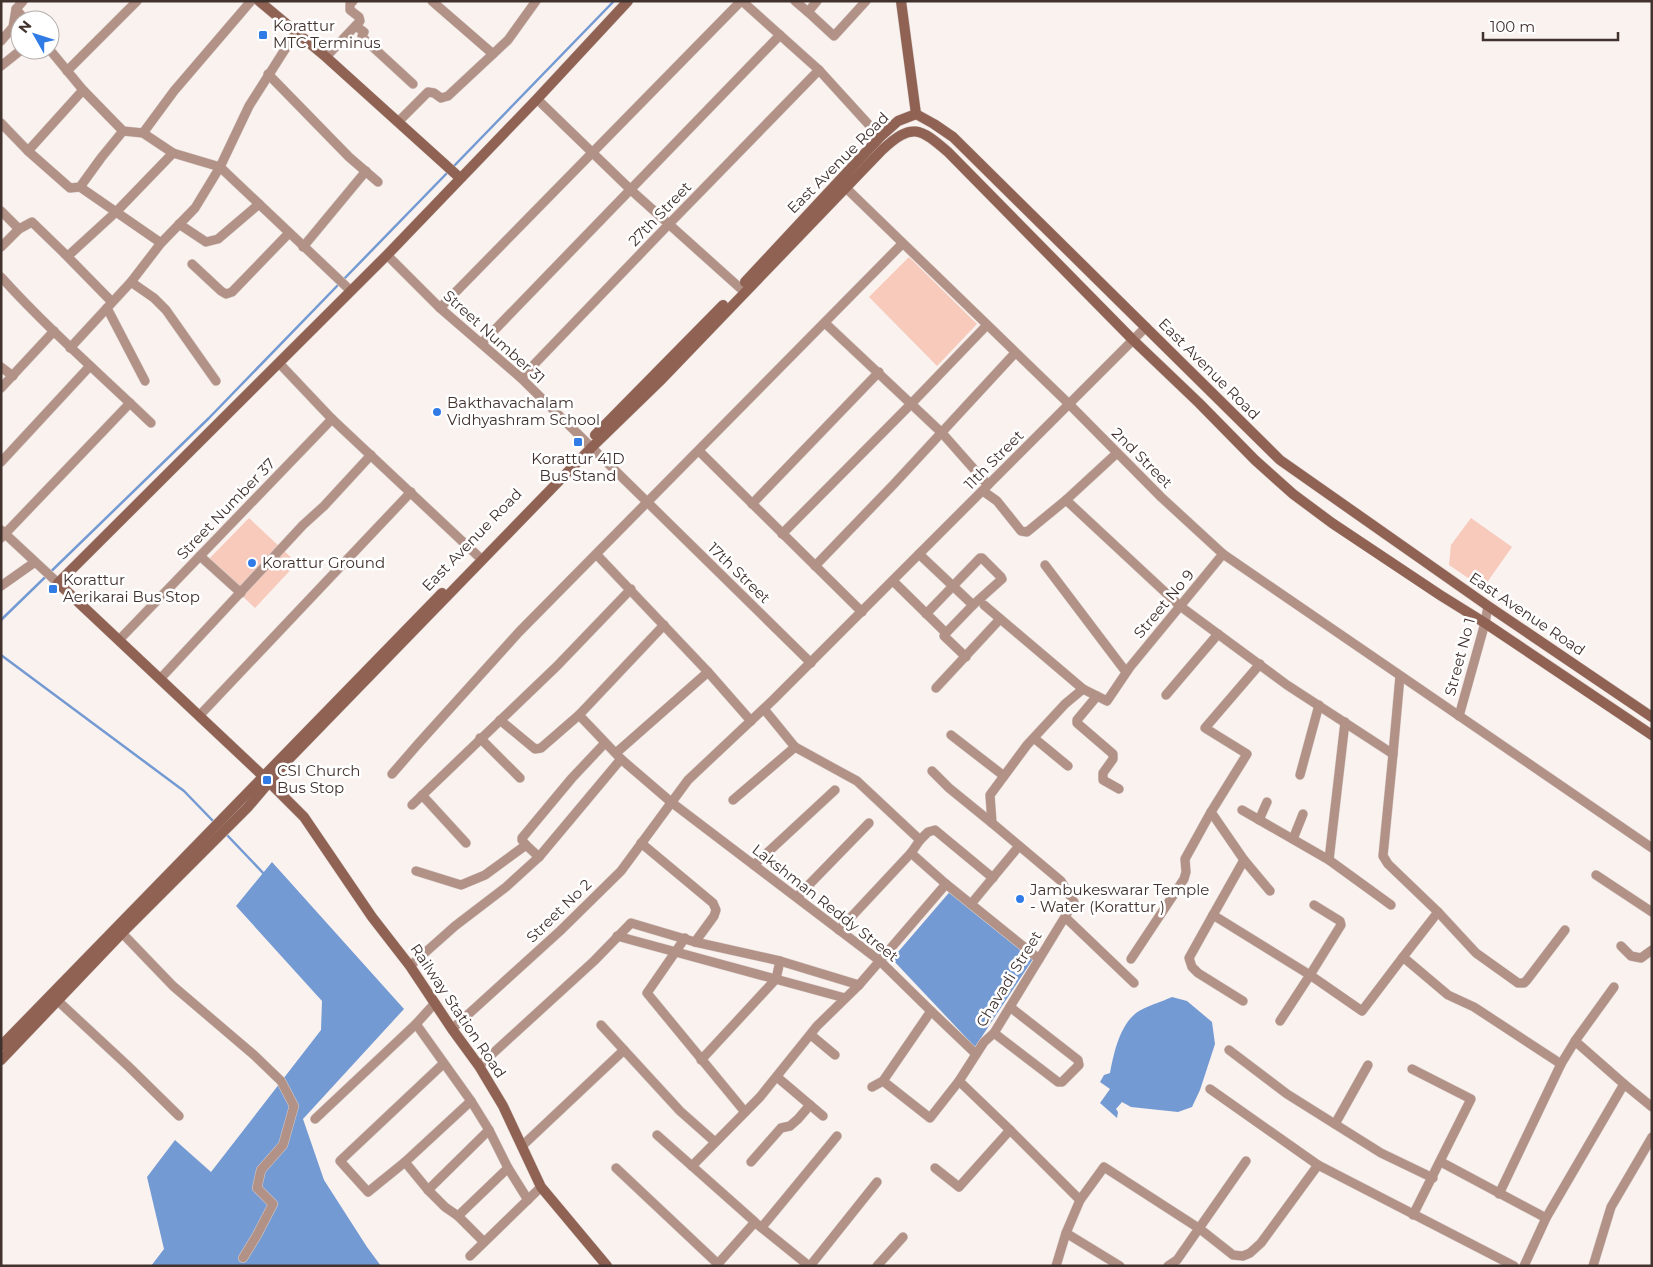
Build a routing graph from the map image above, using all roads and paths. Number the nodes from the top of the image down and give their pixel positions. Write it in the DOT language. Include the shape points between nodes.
graph roads {
  1 [pos="22,1"];
  2 [pos="137,1"];
  3 [pos="251,1"];
  4 [pos="259,1"];
  5 [pos="353,1"];
  6 [pos="432,1"];
  7 [pos="536,1"];
  8 [pos="628,1"];
  9 [pos="742,1"];
  10 [pos="795,1"];
  11 [pos="818,1"];
  12 [pos="866,1"];
  13 [pos="901,1"];
  14 [pos="16,9"];
  15 [pos="808,12"];
  16 [pos="356,26"];
  17 [pos="296,32"];
  18 [pos="780,35"];
  19 [pos="1,41"];
  20 [pos="493,54"];
  21 [pos="326,57"];
  22 [pos="58,60"];
  23 [pos="819,70"];
  24 [pos="67,71"];
  25 [pos="268,74"];
  26 [pos="413,84"];
  27 [pos="84,90"];
  28 [pos="538,99"];
  29 [pos="916,114"];
  30 [pos="398,122"];
  31 [pos="1,123"];
  32 [pos="124,131"];
  33 [pos="143,133"];
  34 [pos="880,137"];
  35 [pos="958,142"];
  36 [pos="28,151"];
  37 [pos="948,152"];
  38 [pos="172,153"];
  39 [pos="592,153"];
  40 [pos="220,166"];
  41 [pos="366,172"];
  42 [pos="456,175"];
  43 [pos="378,182"];
  44 [pos="843,184"];
  45 [pos="80,188"];
  46 [pos="632,191"];
  47 [pos="259,204"];
  48 [pos="1,211"];
  49 [pos="116,212"];
  50 [pos="179,224"];
  51 [pos="669,224"];
  52 [pos="20,229"];
  53 [pos="289,233"];
  54 [pos="161,244"];
  55 [pos="902,244"];
  56 [pos="1,247"];
  57 [pos="303,247"];
  58 [pos="65,254"];
  59 [pos="387,255"];
  60 [pos="192,264"];
  61 [pos="1,277"];
  62 [pos="131,282"];
  63 [pos="344,285"];
  64 [pos="740,288"];
  65 [pos="110,305"];
  66 [pos="440,308"];
  67 [pos="825,323"];
  68 [pos="987,325"];
  69 [pos="1146,327"];
  70 [pos="54,331"];
  71 [pos="1133,340"];
  72 [pos="482,344"];
  73 [pos="70,348"];
  74 [pos="1015,353"];
  75 [pos="279,363"];
  76 [pos="90,366"];
  77 [pos="1,367"];
  78 [pos="879,372"];
  79 [pos="13,376"];
  80 [pos="521,378"];
  81 [pos="145,381"];
  82 [pos="216,381"];
  83 [pos="1,388"];
  84 [pos="130,403"];
  85 [pos="911,404"];
  86 [pos="1069,404"];
  87 [pos="332,419"];
  88 [pos="151,423"];
  89 [pos="942,433"];
  90 [pos="590,445"];
  91 [pos="699,451"];
  92 [pos="1117,453"];
  93 [pos="370,454"];
  94 [pos="1,462"];
  95 [pos="986,488"];
  96 [pos="411,492"];
  97 [pos="1066,500"];
  98 [pos="648,503"];
  99 [pos="752,504"];
  100 [pos="2,534"];
  101 [pos="782,534"];
  102 [pos="919,554"];
  103 [pos="1223,554"];
  104 [pos="597,555"];
  105 [pos="200,556"];
  106 [pos="478,556"];
  107 [pos="33,560"];
  108 [pos="1045,565"];
  109 [pos="815,566"];
  110 [pos="55,580"];
  111 [pos="893,581"];
  112 [pos="1,586"];
  113 [pos="953,586"];
  114 [pos="631,590"];
  115 [pos="241,593"];
  116 [pos="984,604"];
  117 [pos="973,605"];
  118 [pos="1180,606"];
  119 [pos="1488,606"];
  120 [pos="862,612"];
  121 [pos="926,614"];
  122 [pos="1000,618"];
  123 [pos="1485,623"];
  124 [pos="664,625"];
  125 [pos="1218,634"];
  126 [pos="944,636"];
  127 [pos="119,640"];
  128 [pos="966,657"];
  129 [pos="811,663"];
  130 [pos="1260,664"];
  131 [pos="708,672"];
  132 [pos="1126,672"];
  133 [pos="1400,676"];
  134 [pos="160,678"];
  135 [pos="936,688"];
  136 [pos="1083,689"];
  137 [pos="1166,695"];
  138 [pos="1097,696"];
  139 [pos="1319,706"];
  140 [pos="764,709"];
  141 [pos="579,715"];
  142 [pos="199,716"];
  143 [pos="1459,716"];
  144 [pos="1652,716"];
  145 [pos="500,720"];
  146 [pos="751,721"];
  147 [pos="1345,722"];
  148 [pos="952,734"];
  149 [pos="1652,735"];
  150 [pos="480,738"];
  151 [pos="1034,738"];
  152 [pos="605,743"];
  153 [pos="795,747"];
  154 [pos="1393,754"];
  155 [pos="618,756"];
  156 [pos="1068,766"];
  157 [pos="932,771"];
  158 [pos="392,774"];
  159 [pos="1300,775"];
  160 [pos="1004,776"];
  161 [pos="520,778"];
  162 [pos="266,779"];
  163 [pos="1119,789"];
  164 [pos="835,790"];
  165 [pos="422,795"];
  166 [pos="733,800"];
  167 [pos="672,802"];
  168 [pos="1267,802"];
  169 [pos="412,805"];
  170 [pos="1242,810"];
  171 [pos="1211,812"];
  172 [pos="1303,814"];
  173 [pos="1259,820"];
  174 [pos="869,823"];
  175 [pos="992,824"];
  176 [pos="1293,839"];
  177 [pos="920,840"];
  178 [pos="205,843"];
  179 [pos="466,843"];
  180 [pos="641,843"];
  181 [pos="526,845"];
  182 [pos="1019,846"];
  183 [pos="1652,848"];
  184 [pos="911,853"];
  185 [pos="540,857"];
  186 [pos="1244,860"];
  187 [pos="1329,860"];
  188 [pos="754,865"];
  189 [pos="416,871"];
  190 [pos="1596,875"];
  191 [pos="993,878"];
  192 [pos="946,884"];
  193 [pos="1270,891"];
  194 [pos="796,897"];
  195 [pos="972,904"];
  196 [pos="1314,905"];
  197 [pos="1391,905"];
  198 [pos="1438,912"];
  199 [pos="1652,912"];
  200 [pos="1213,915"];
  201 [pos="1064,917"];
  202 [pos="839,930"];
  203 [pos="1566,930"];
  204 [pos="122,934"];
  205 [pos="617,936"];
  206 [pos="685,938"];
  207 [pos="694,942"];
  208 [pos="1621,946"];
  209 [pos="1652,950"];
  210 [pos="676,952"];
  211 [pos="1403,957"];
  212 [pos="1039,959"];
  213 [pos="1131,959"];
  214 [pos="880,960"];
  215 [pos="780,961"];
  216 [pos="410,966"];
  217 [pos="1310,975"];
  218 [pos="776,979"];
  219 [pos="1134,983"];
  220 [pos="859,985"];
  221 [pos="1614,987"];
  222 [pos="845,998"];
  223 [pos="58,1001"];
  224 [pos="1243,1001"];
  225 [pos="435,1004"];
  226 [pos="1010,1007"];
  227 [pos="931,1011"];
  228 [pos="1280,1021"];
  229 [pos="416,1024"];
  230 [pos="601,1024"];
  231 [pos="452,1029"];
  232 [pos="994,1033"];
  233 [pos="810,1035"];
  234 [pos="1575,1041"];
  235 [pos="624,1050"];
  236 [pos="1229,1050"];
  237 [pos="2,1053"];
  238 [pos="976,1054"];
  239 [pos="835,1055"];
  240 [pos="701,1060"];
  241 [pos="443,1064"];
  242 [pos="1562,1064"];
  243 [pos="1368,1065"];
  244 [pos="480,1066"];
  245 [pos="1412,1069"];
  246 [pos="777,1077"];
  247 [pos="883,1081"];
  248 [pos="958,1081"];
  249 [pos="1624,1084"];
  250 [pos="872,1087"];
  251 [pos="1210,1089"];
  252 [pos="471,1101"];
  253 [pos="810,1105"];
  254 [pos="1652,1106"];
  255 [pos="745,1112"];
  256 [pos="179,1116"];
  257 [pos="823,1116"];
  258 [pos="315,1119"];
  259 [pos="1335,1124"];
  260 [pos="489,1130"];
  261 [pos="1010,1130"];
  262 [pos="657,1135"];
  263 [pos="837,1136"];
  264 [pos="1652,1136"];
  265 [pos="715,1142"];
  266 [pos="522,1146"];
  267 [pos="1246,1161"];
  268 [pos="405,1162"];
  269 [pos="751,1162"];
  270 [pos="1441,1162"];
  271 [pos="1318,1165"];
  272 [pos="692,1166"];
  273 [pos="508,1168"];
  274 [pos="616,1168"];
  275 [pos="935,1168"];
  276 [pos="1433,1178"];
  277 [pos="877,1182"];
  278 [pos="541,1187"];
  279 [pos="428,1190"];
  280 [pos="1499,1194"];
  281 [pos="528,1200"];
  282 [pos="1080,1200"];
  283 [pos="1413,1215"];
  284 [pos="458,1216"];
  285 [pos="1546,1218"];
  286 [pos="758,1225"];
  287 [pos="1200,1229"];
  288 [pos="1066,1233"];
  289 [pos="903,1237"];
  290 [pos="484,1242"];
  291 [pos="470,1256"];
  292 [pos="243,1258"];
  293 [pos="717,1265"];
  294 [pos="607,1266"];
  295 [pos="810,1266"];
  296 [pos="877,1266"];
  297 [pos="1056,1266"];
  298 [pos="1120,1266"];
  299 [pos="1168,1266"];
  300 [pos="1514,1266"];
  301 [pos="1524,1266"];
  302 [pos="1593,1266"];
  1 -- 14 [label="street"];
  2 -- 24 [label="street"];
  3 -- 33 [label="street" via="174,91"];
  4 -- 17 [label="main road"];
  5 -- 16 [label="street" via="350,10 360,21"];
  6 -- 20 [label="street"];
  7 -- 20 [label="street" via="508,40"];
  8 -- 28 [label="main road"];
  9 -- 18 [label="street"];
  9 -- 39 [label="street"];
  10 -- 15 [label="street"];
  11 -- 15 [label="street"];
  12 -- 15 [label="street" via="834,36"];
  13 -- 29 [label="main road"];
  14 -- 19 [label="street" via="13,27"];
  16 -- 21 [label="street"];
  16 -- 26 [label="street" via="364,32 363,38"];
  17 -- 21 [label="main road"];
  17 -- 25 [label="street"];
  18 -- 23 [label="street"];
  18 -- 46 [label="street"];
  20 -- 30 [label="street" via="448,96 441,98 428,92"];
  21 -- 30 [label="main road"];
  22 -- 24 [label="street"];
  23 -- 34 [label="street"];
  23 -- 51 [label="street, 27th Street"];
  24 -- 27 [label="street"];
  25 -- 40 [label="street"];
  25 -- 41 [label="street"];
  27 -- 32 [label="street"];
  27 -- 36 [label="street"];
  28 -- 39 [label="street"];
  28 -- 42 [label="main road"];
  29 -- 34 [label="main road, East Avenue Road" via="898,121"];
  29 -- 35 [label="main road, East Avenue Road"];
  30 -- 42 [label="main road"];
  31 -- 36 [label="street"];
  32 -- 33 [label="street"];
  32 -- 45 [label="street"];
  33 -- 38 [label="street"];
  34 -- 44 [label="main road, East Avenue Road"];
  35 -- 37 [label="main road"];
  35 -- 69 [label="main road, East Avenue Road"];
  36 -- 45 [label="street" via="70,188"];
  37 -- 44 [label="main road, East Avenue Road" via="924,134 910,131 891,142"];
  37 -- 71 [label="main road, East Avenue Road"];
  38 -- 40 [label="street"];
  38 -- 49 [label="street"];
  39 -- 46 [label="street"];
  39 -- 66 [label="street"];
  40 -- 47 [label="street"];
  40 -- 50 [label="street" via="195,208"];
  41 -- 43 [label="street"];
  41 -- 57 [label="street"];
  42 -- 59 [label="main road"];
  44 -- 55 [label="street, 2nd Street"];
  44 -- 64 [label="main road, East Avenue Road"];
  44 -- 90 [label="main road, East Avenue Road" via="660,381"];
  45 -- 49 [label="street"];
  46 -- 51 [label="street"];
  46 -- 72 [label="street"];
  47 -- 50 [label="street" via="218,239 206,242"];
  47 -- 53 [label="street"];
  48 -- 52 [label="street"];
  49 -- 54 [label="street"];
  49 -- 58 [label="street" via="73,253"];
  50 -- 54 [label="street"];
  51 -- 64 [label="street"];
  51 -- 80 [label="street, 27th Street"];
  52 -- 56 [label="street"];
  52 -- 58 [label="street" via="32,222"];
  53 -- 57 [label="street"];
  53 -- 60 [label="street" via="232,292 226,294"];
  54 -- 62 [label="street"];
  55 -- 67 [label="street"];
  55 -- 68 [label="street, 2nd Street"];
  57 -- 63 [label="street"];
  58 -- 65 [label="street"];
  59 -- 63 [label="main road"];
  59 -- 66 [label="street, Street Number 31"];
  61 -- 70 [label="street"];
  62 -- 65 [label="street"];
  62 -- 82 [label="street" via="166,310"];
  63 -- 75 [label="main road"];
  64 -- 90 [label="main road, East Avenue Road"];
  65 -- 73 [label="street"];
  65 -- 81 [label="street"];
  66 -- 72 [label="street, Street Number 31"];
  67 -- 78 [label="street"];
  67 -- 91 [label="street"];
  68 -- 74 [label="street, 2nd Street"];
  68 -- 85 [label="street"];
  69 -- 71 [label="street, 11th Street"];
  69 -- 119 [label="main road, East Avenue Road" via="1280,460"];
  70 -- 73 [label="street"];
  70 -- 79 [label="street"];
  71 -- 86 [label="street, 11th Street"];
  71 -- 123 [label="main road, East Avenue Road" via="1292,494"];
  72 -- 80 [label="street, Street Number 31"];
  73 -- 76 [label="street"];
  74 -- 86 [label="street, 2nd Street"];
  74 -- 89 [label="street"];
  75 -- 87 [label="street"];
  75 -- 110 [label="main road"];
  76 -- 84 [label="street"];
  76 -- 94 [label="street"];
  77 -- 79 [label="street"];
  78 -- 85 [label="street"];
  78 -- 99 [label="street"];
  79 -- 83 [label="street"];
  80 -- 90 [label="street, Street Number 31"];
  84 -- 88 [label="street"];
  84 -- 100 [label="street"];
  85 -- 89 [label="street"];
  85 -- 101 [label="street"];
  86 -- 92 [label="street, 2nd Street"];
  86 -- 95 [label="street, 11th Street"];
  87 -- 93 [label="street"];
  87 -- 105 [label="street, Street Number 37"];
  89 -- 95 [label="street"];
  89 -- 109 [label="street"];
  90 -- 98 [label="street, Street Number 31"];
  90 -- 106 [label="main road, East Avenue Road"];
  90 -- 162 [label="main road, East Avenue Road" via="287,761"];
  91 -- 98 [label="street"];
  91 -- 99 [label="street"];
  92 -- 97 [label="street"];
  92 -- 103 [label="street, 2nd Street"];
  93 -- 96 [label="street"];
  93 -- 115 [label="street"];
  95 -- 97 [label="street" via="1025,532"];
  95 -- 102 [label="street, 11th Street"];
  96 -- 106 [label="street"];
  96 -- 142 [label="street"];
  97 -- 118 [label="street"];
  98 -- 104 [label="street"];
  98 -- 129 [label="street, 17th Street"];
  99 -- 101 [label="street"];
  100 -- 107 [label="street"];
  101 -- 109 [label="street"];
  102 -- 111 [label="street, 11th Street"];
  102 -- 113 [label="street"];
  103 -- 118 [label="street, Street No 9"];
  103 -- 133 [label="street, 2nd Street"];
  104 -- 114 [label="street"];
  104 -- 158 [label="street" via="519,632"];
  105 -- 115 [label="street"];
  105 -- 127 [label="street, Street Number 37"];
  106 -- 162 [label="main road, East Avenue Road"];
  107 -- 110 [label="street"];
  107 -- 112 [label="street"];
  108 -- 132 [label="street"];
  109 -- 120 [label="street"];
  110 -- 127 [label="main road, Railway Station Road"];
  111 -- 120 [label="street, 11th Street"];
  111 -- 121 [label="street"];
  113 -- 117 [label="street"];
  113 -- 117 [label="street" via="982,558 1002,579"];
  113 -- 121 [label="street"];
  114 -- 124 [label="street"];
  114 -- 145 [label="street"];
  115 -- 134 [label="street"];
  116 -- 122 [label="street"];
  117 -- 121 [label="street" via="946,633"];
  118 -- 125 [label="street"];
  118 -- 132 [label="street, Street No 9"];
  119 -- 123 [label="street, Street No 1"];
  119 -- 144 [label="main road, East Avenue Road"];
  120 -- 129 [label="street, 11th Street"];
  122 -- 128 [label="street"];
  122 -- 136 [label="street"];
  123 -- 143 [label="street, Street No 1"];
  123 -- 149 [label="main road, East Avenue Road"];
  124 -- 131 [label="street"];
  124 -- 141 [label="street"];
  125 -- 130 [label="street"];
  125 -- 137 [label="street"];
  126 -- 128 [label="street"];
  127 -- 134 [label="main road, Railway Station Road"];
  128 -- 135 [label="street"];
  129 -- 140 [label="street, 11th Street"];
  130 -- 139 [label="street"];
  130 -- 171 [label="street" via="1205,728 1247,754"];
  131 -- 146 [label="street"];
  131 -- 155 [label="street"];
  132 -- 138 [label="street, Street No 9" via="1107,701"];
  133 -- 143 [label="street, 2nd Street"];
  133 -- 154 [label="street"];
  134 -- 142 [label="main road, Railway Station Road"];
  136 -- 138 [label="street"];
  136 -- 151 [label="street"];
  138 -- 163 [label="street" via="1077,723 1112,754 1113,758 1103,773 1104,780"];
  139 -- 147 [label="street"];
  139 -- 159 [label="street"];
  140 -- 146 [label="street, Street No 2"];
  140 -- 153 [label="street"];
  141 -- 145 [label="street" via="537,749"];
  141 -- 152 [label="street, Lakshman Reddy Street"];
  142 -- 162 [label="main road, Railway Station Road"];
  143 -- 183 [label="street, 2nd Street"];
  145 -- 150 [label="street"];
  146 -- 167 [label="street, Street No 2" via="688,780"];
  147 -- 154 [label="street"];
  147 -- 187 [label="street"];
  148 -- 160 [label="street"];
  150 -- 161 [label="street"];
  150 -- 165 [label="street"];
  151 -- 156 [label="street"];
  151 -- 160 [label="street"];
  152 -- 155 [label="street, Lakshman Reddy Street"];
  152 -- 181 [label="street" via="522,838"];
  153 -- 166 [label="street"];
  153 -- 177 [label="street" via="858,781"];
  154 -- 198 [label="street" via="1383,856"];
  155 -- 167 [label="street, Lakshman Reddy Street"];
  155 -- 185 [label="street"];
  157 -- 175 [label="street, Chavadi Street"];
  160 -- 175 [label="street" via="990,796"];
  162 -- 178 [label="main road, East Avenue Road"];
  162 -- 216 [label="main road, Railway Station Road" via="304,817 372,917"];
  164 -- 188 [label="street"];
  165 -- 169 [label="street"];
  165 -- 179 [label="street"];
  167 -- 180 [label="street, Street No 2"];
  167 -- 188 [label="street, Lakshman Reddy Street"];
  168 -- 173 [label="street"];
  170 -- 173 [label="street"];
  171 -- 186 [label="street"];
  171 -- 213 [label="street" via="1185,859 1184,879"];
  172 -- 176 [label="street"];
  173 -- 176 [label="street"];
  174 -- 194 [label="street"];
  175 -- 182 [label="street, Chavadi Street"];
  176 -- 187 [label="street"];
  177 -- 184 [label="street"];
  177 -- 191 [label="street" via="935,830"];
  178 -- 204 [label="main road"];
  178 -- 237 [label="main road"];
  180 -- 207 [label="street" via="713,903 714,916"];
  180 -- 231 [label="street, Street No 2" via="594,898"];
  181 -- 185 [label="street"];
  181 -- 189 [label="street" via="484,875 461,885"];
  182 -- 191 [label="street"];
  182 -- 201 [label="street, Chavadi Street" via="1061,881 1074,902"];
  184 -- 192 [label="street"];
  184 -- 202 [label="street"];
  185 -- 216 [label="street"];
  186 -- 193 [label="street"];
  186 -- 200 [label="street"];
  187 -- 197 [label="street"];
  188 -- 194 [label="street, Lakshman Reddy Street"];
  190 -- 199 [label="street"];
  191 -- 195 [label="street"];
  192 -- 195 [label="street"];
  192 -- 214 [label="street"];
  194 -- 202 [label="street, Lakshman Reddy Street"];
  195 -- 212 [label="street"];
  196 -- 217 [label="street" via="1341,925"];
  198 -- 203 [label="street" via="1476,952 1518,983 1527,980"];
  198 -- 211 [label="street"];
  200 -- 217 [label="street"];
  200 -- 224 [label="street" via="1189,958 1190,963 1198,973"];
  201 -- 212 [label="street, Chavadi Street"];
  201 -- 219 [label="street"];
  202 -- 214 [label="street, Lakshman Reddy Street"];
  204 -- 223 [label="main road"];
  204 -- 292 [label="street" via="173,986 281,1081 294,1106 283,1145 261,1170 257,1188 273,1204"];
  205 -- 206 [label="street" via="631,923"];
  205 -- 210 [label="street"];
  205 -- 244 [label="street"];
  206 -- 207 [label="street"];
  206 -- 210 [label="street"];
  207 -- 215 [label="street"];
  208 -- 209 [label="street" via="1631,956 1641,958"];
  210 -- 218 [label="street"];
  210 -- 240 [label="street" via="647,993"];
  211 -- 217 [label="street" via="1362,1011"];
  211 -- 242 [label="street" via="1448,995 1474,1007"];
  212 -- 226 [label="street, Chavadi Street"];
  214 -- 220 [label="street"];
  214 -- 227 [label="street, Lakshman Reddy Street"];
  215 -- 218 [label="street"];
  215 -- 220 [label="street"];
  216 -- 225 [label="main road, Railway Station Road"];
  217 -- 228 [label="street"];
  218 -- 222 [label="street"];
  218 -- 240 [label="street"];
  220 -- 222 [label="street"];
  221 -- 234 [label="street"];
  222 -- 233 [label="street"];
  223 -- 237 [label="main road"];
  223 -- 256 [label="street"];
  225 -- 229 [label="street"];
  225 -- 231 [label="main road, Railway Station Road"];
  226 -- 232 [label="street, Chavadi Street"];
  226 -- 232 [label="street" via="1078,1060 1079,1065 1062,1082 1058,1082"];
  227 -- 238 [label="street, Lakshman Reddy Street"];
  227 -- 247 [label="street"];
  229 -- 241 [label="street"];
  229 -- 258 [label="street"];
  230 -- 235 [label="street"];
  231 -- 244 [label="main road, Railway Station Road"];
  232 -- 238 [label="street, Chavadi Street"];
  233 -- 239 [label="street"];
  233 -- 246 [label="street"];
  234 -- 242 [label="street"];
  234 -- 249 [label="street"];
  235 -- 265 [label="street"];
  235 -- 266 [label="street"];
  236 -- 259 [label="street" via="1287,1094"];
  238 -- 248 [label="street, Chavadi Street"];
  240 -- 255 [label="street"];
  241 -- 252 [label="street"];
  241 -- 268 [label="street" via="340,1161 368,1192"];
  242 -- 280 [label="street"];
  243 -- 259 [label="street"];
  244 -- 266 [label="main road, Railway Station Road"];
  245 -- 270 [label="street" via="1471,1099"];
  246 -- 253 [label="street"];
  246 -- 255 [label="street"];
  247 -- 248 [label="street, Chavadi Street" via="930,1118"];
  247 -- 250 [label="street"];
  248 -- 261 [label="street"];
  249 -- 254 [label="street"];
  249 -- 285 [label="street"];
  251 -- 271 [label="street"];
  252 -- 260 [label="street"];
  252 -- 268 [label="street"];
  253 -- 257 [label="street"];
  253 -- 269 [label="street" via="790,1126 781,1128"];
  255 -- 265 [label="street"];
  259 -- 276 [label="street" via="1381,1153"];
  260 -- 273 [label="street"];
  260 -- 279 [label="street"];
  261 -- 275 [label="street" via="959,1187"];
  261 -- 282 [label="street"];
  262 -- 272 [label="street"];
  263 -- 286 [label="street"];
  264 -- 302 [label="street" via="1611,1207"];
  265 -- 272 [label="street"];
  266 -- 278 [label="main road, Railway Station Road"];
  267 -- 287 [label="street"];
  268 -- 279 [label="street"];
  270 -- 276 [label="street"];
  270 -- 280 [label="street"];
  271 -- 283 [label="street"];
  271 -- 287 [label="street" via="1261,1243 1250,1253 1233,1255"];
  272 -- 286 [label="street"];
  273 -- 281 [label="street"];
  273 -- 284 [label="street"];
  274 -- 293 [label="street"];
  276 -- 283 [label="street"];
  277 -- 295 [label="street"];
  278 -- 281 [label="street"];
  278 -- 294 [label="main road, Railway Station Road"];
  279 -- 284 [label="street"];
  280 -- 285 [label="street"];
  281 -- 290 [label="street"];
  282 -- 287 [label="street" via="1104,1167"];
  282 -- 288 [label="street"];
  283 -- 300 [label="street"];
  284 -- 290 [label="street"];
  285 -- 301 [label="street"];
  286 -- 293 [label="street"];
  286 -- 295 [label="street"];
  287 -- 299 [label="street" via="1177,1260"];
  288 -- 297 [label="street"];
  288 -- 298 [label="street"];
  289 -- 296 [label="street"];
  290 -- 291 [label="street"];
}
